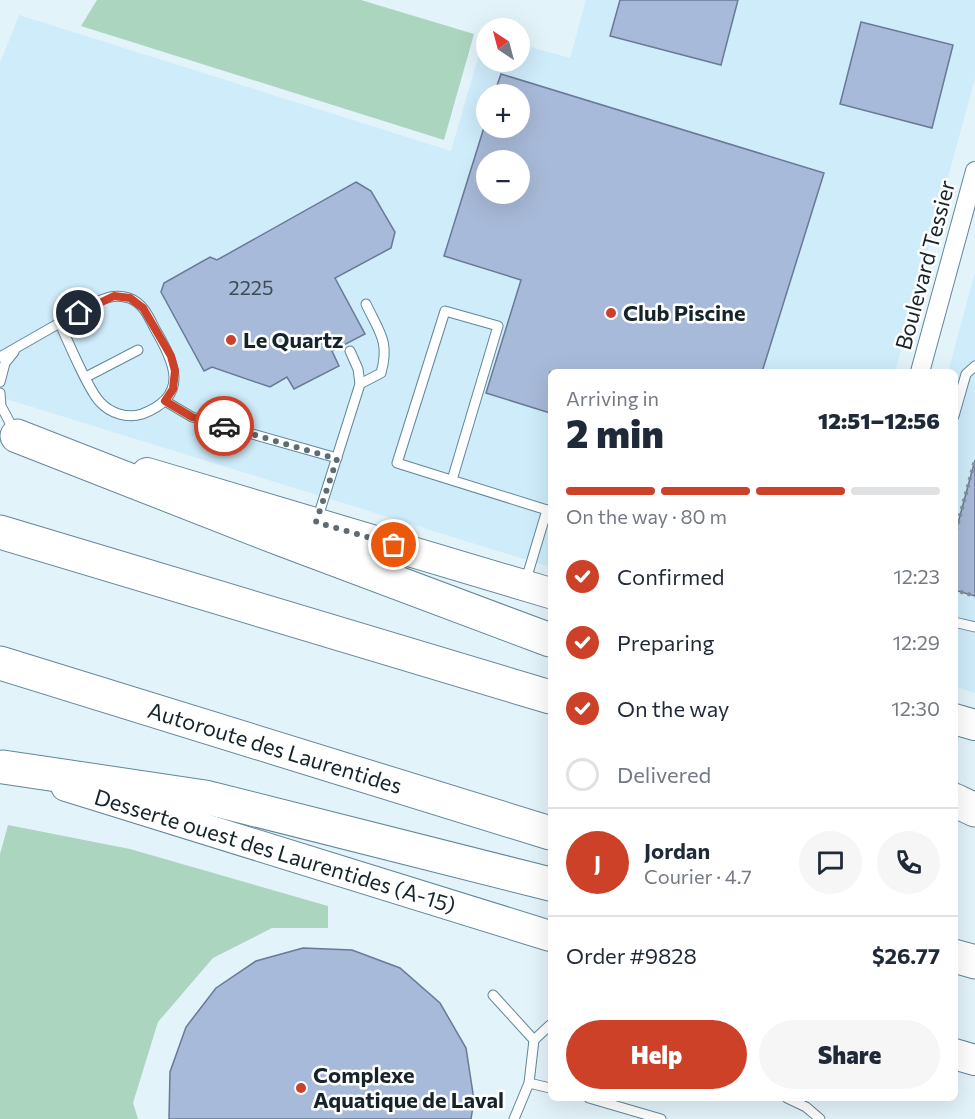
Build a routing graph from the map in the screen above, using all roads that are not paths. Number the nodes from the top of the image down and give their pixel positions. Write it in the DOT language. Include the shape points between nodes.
graph roads {
  1 [pos="975,171"];
  2 [pos="969,220"];
  3 [pos="366,304"];
  4 [pos="60,324"];
  5 [pos="24,344"];
  6 [pos="138,350"];
  7 [pos="350,351"];
  8 [pos="0,357"];
  9 [pos="975,366"];
  10 [pos="921,369"];
  11 [pos="86,377"];
  12 [pos="0,382"];
  13 [pos="360,384"];
  14 [pos="0,393"];
  15 [pos="165,401"];
  16 [pos="958,402"];
  17 [pos="8,434"];
  18 [pos="337,459"];
  19 [pos="452,480"];
  20 [pos="548,510"];
  21 [pos="548,517"];
  22 [pos="316,522"];
  23 [pos="0,532"];
  24 [pos="538,589"];
  25 [pos="958,623"];
  26 [pos="975,627"];
  27 [pos="548,639"];
  28 [pos="0,663"];
  29 [pos="548,696"];
  30 [pos="958,720"];
  31 [pos="975,725"];
  32 [pos="1,766"];
  33 [pos="958,802"];
  34 [pos="975,810"];
  35 [pos="958,823"];
  36 [pos="975,828"];
  37 [pos="548,831"];
  38 [pos="548,883"];
  39 [pos="548,935"];
  40 [pos="958,957"];
  41 [pos="975,962"];
  42 [pos="958,976"];
  43 [pos="975,979"];
  44 [pos="493,995"];
  45 [pos="548,1027"];
  46 [pos="534,1040"];
  47 [pos="958,1055"];
  48 [pos="975,1060"];
  49 [pos="528,1083"];
  50 [pos="548,1088"];
  51 [pos="599,1101"];
  52 [pos="793,1101"];
  53 [pos="514,1119"];
  54 [pos="662,1119"];
  55 [pos="820,1119"];
  1 -- 2 [label="street, Boulevard Tessier"];
  2 -- 10 [label="street, Boulevard Tessier"];
  3 -- 13 [label="lane" via="384,343 385,357 381,374"];
  4 -- 5 [label="lane"];
  4 -- 11 [label="lane"];
  4 -- 15 [label="lane" via="98,301 114,296 130,298 143,308 171,356 175,371 173,389"];
  5 -- 8 [label="lane"];
  5 -- 12 [label="lane" via="5,363"];
  6 -- 11 [label="lane"];
  7 -- 13 [label="lane"];
  9 -- 16 [label="lane" via="966,374"];
  11 -- 15 [label="lane" via="98,400 124,416 151,411"];
  13 -- 18 [label="lane"];
  14 -- 17 [label="lane"];
  15 -- 18 [label="lane" via="192,417"];
  17 -- 22 [label="main road"];
  17 -- 27 [label="highway"];
  18 -- 22 [label="lane"];
  19 -- 19 [label="lane" via="397,463 445,311 498,326"];
  19 -- 20 [label="lane"];
  21 -- 24 [label="lane"];
  22 -- 24 [label="main road"];
  23 -- 29 [label="highway"];
  25 -- 26 [label="lane"];
  28 -- 37 [label="highway, Autoroute des Laurentides"];
  30 -- 31 [label="main road"];
  32 -- 38 [label="highway" via="205,797"];
  32 -- 39 [label="main road, Desserte ouest des Laurentides (A-15)"];
  33 -- 34 [label="highway"];
  35 -- 36 [label="highway"];
  40 -- 41 [label="highway"];
  42 -- 43 [label="highway"];
  44 -- 46 [label="lane"];
  45 -- 46 [label="lane"];
  46 -- 49 [label="lane"];
  47 -- 48 [label="main road"];
  49 -- 50 [label="lane"];
  49 -- 53 [label="lane"];
  51 -- 54 [label="lane"];
  52 -- 55 [label="lane"];
}
